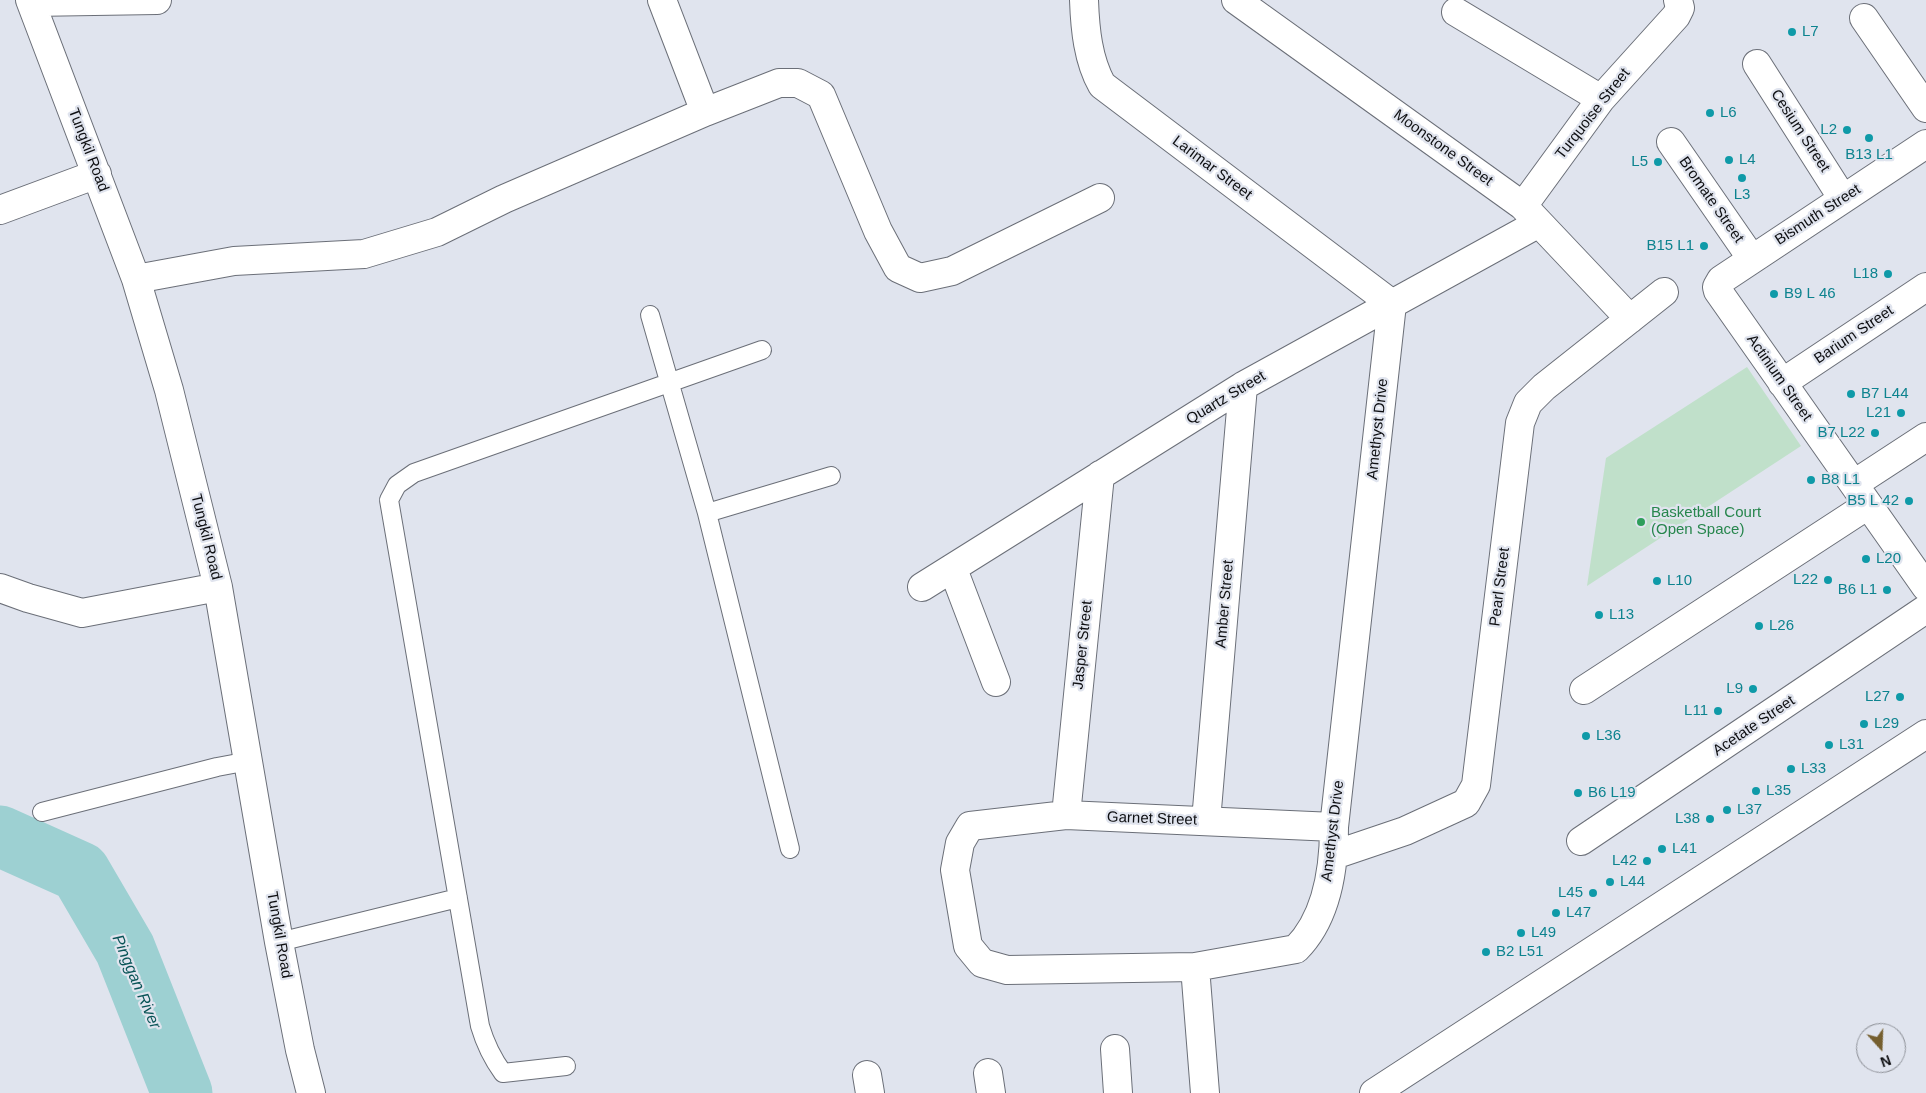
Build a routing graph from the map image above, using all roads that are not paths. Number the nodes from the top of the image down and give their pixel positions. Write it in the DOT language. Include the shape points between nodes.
graph roads {
  1 [pos="157,0"];
  2 [pos="662,0"];
  3 [pos="1084,0"];
  4 [pos="1236,0"];
  5 [pos="1678,0"];
  6 [pos="31,1"];
  7 [pos="1456,12"];
  8 [pos="1864,18"];
  9 [pos="1757,64"];
  10 [pos="1601,99"];
  11 [pos="1926,108"];
  12 [pos="705,112"];
  13 [pos="1671,142"];
  14 [pos="1926,144"];
  15 [pos="97,174"];
  16 [pos="1100,198"];
  17 [pos="1844,199"];
  18 [pos="0,210"];
  19 [pos="1531,214"];
  20 [pos="1752,259"];
  21 [pos="136,279"];
  22 [pos="1926,287"];
  23 [pos="1718,291"];
  24 [pos="1664,292"];
  25 [pos="1392,304"];
  26 [pos="650,315"];
  27 [pos="1630,319"];
  28 [pos="762,350"];
  29 [pos="670,382"];
  30 [pos="1782,383"];
  31 [pos="1244,386"];
  32 [pos="1926,437"];
  33 [pos="1100,475"];
  34 [pos="831,476"];
  35 [pos="1861,494"];
  36 [pos="707,513"];
  37 [pos="953,569"];
  38 [pos="218,587"];
  39 [pos="922,587"];
  40 [pos="1926,587"];
  41 [pos="0,588"];
  42 [pos="1926,610"];
  43 [pos="996,682"];
  44 [pos="1584,690"];
  45 [pos="1926,734"];
  46 [pos="248,761"];
  47 [pos="42,812"];
  48 [pos="1066,815"];
  49 [pos="1206,821"];
  50 [pos="970,826"];
  51 [pos="1334,827"];
  52 [pos="1581,841"];
  53 [pos="790,849"];
  54 [pos="1334,855"];
  55 [pos="458,898"];
  56 [pos="279,942"];
  57 [pos="1195,967"];
  58 [pos="1115,1049"];
  59 [pos="566,1066"];
  60 [pos="311,1093"];
  61 [pos="1118,1093"];
  62 [pos="1205,1093"];
  63 [pos="1374,1093"];
  1 -- 6 [label="street"];
  2 -- 12 [label="street"];
  3 -- 25 [label="street, Larimar Street" via="1091,56 1102,85"];
  4 -- 19 [label="street, Moonstone Street"];
  5 -- 10 [label="street, Turquoise Street" via="1680,8 1676,16"];
  6 -- 15 [label="street, Tungkil Road"];
  7 -- 10 [label="street"];
  8 -- 11 [label="street"];
  9 -- 17 [label="street, Cesium Street"];
  10 -- 19 [label="street, Turquoise Street"];
  12 -- 16 [label="street" via="779,83 798,83 821,96 878,231 898,268 920,278 952,271"];
  12 -- 21 [label="street" via="504,199 438,232 364,254 234,261"];
  13 -- 20 [label="street, Bromate Street"];
  14 -- 17 [label="street, Bismuth Street"];
  15 -- 18 [label="street"];
  15 -- 21 [label="street, Tungkil Road"];
  17 -- 20 [label="street, Bismuth Street"];
  19 -- 25 [label="street, Quartz Street"];
  19 -- 27 [label="street, Moonstone Street"];
  20 -- 23 [label="street, Bismuth Street" via="1721,280"];
  21 -- 38 [label="street, Tungkil Road" via="169,390"];
  22 -- 30 [label="street, Barium Street"];
  23 -- 30 [label="street, Actinium Street"];
  24 -- 27 [label="street, Pearl Street"];
  25 -- 31 [label="street, Quartz Street"];
  25 -- 51 [label="street, Amethyst Drive"];
  26 -- 29 [label="lane"];
  27 -- 54 [label="street, Pearl Street" via="1544,386 1528,403 1520,423 1476,785 1466,803 1406,832"];
  28 -- 29 [label="lane"];
  29 -- 36 [label="lane"];
  29 -- 55 [label="lane" via="414,473 397,485 389,500"];
  30 -- 35 [label="street, Actinium Street"];
  31 -- 33 [label="street, Quartz Street"];
  31 -- 49 [label="street, Amber Street"];
  32 -- 35 [label="street"];
  33 -- 37 [label="street, Quartz Street"];
  33 -- 48 [label="street, Jasper Street"];
  34 -- 36 [label="lane"];
  35 -- 40 [label="street, Actinium Street"];
  35 -- 44 [label="street"];
  36 -- 53 [label="lane"];
  37 -- 39 [label="street, Quartz Street"];
  37 -- 43 [label="street"];
  38 -- 41 [label="street" via="82,612"];
  38 -- 46 [label="street, Tungkil Road"];
  42 -- 52 [label="street, Acetate Street"];
  45 -- 63 [label="street"];
  46 -- 47 [label="lane"];
  46 -- 56 [label="street, Tungkil Road"];
  48 -- 49 [label="street, Garnet Street"];
  48 -- 50 [label="street, Garnet Street"];
  49 -- 51 [label="street, Garnet Street"];
  50 -- 57 [label="street, Amethyst Drive" via="960,843 955,870 968,946 982,963 1007,970"];
  51 -- 54 [label="street, Amethyst Drive"];
  54 -- 57 [label="street, Amethyst Drive" via="1316,922 1296,949"];
  55 -- 56 [label="lane"];
  55 -- 59 [label="lane" via="480,1026 493,1060 503,1073"];
  56 -- 60 [label="street, Tungkil Road"];
  57 -- 62 [label="street"];
  58 -- 61 [label="street"];
}
